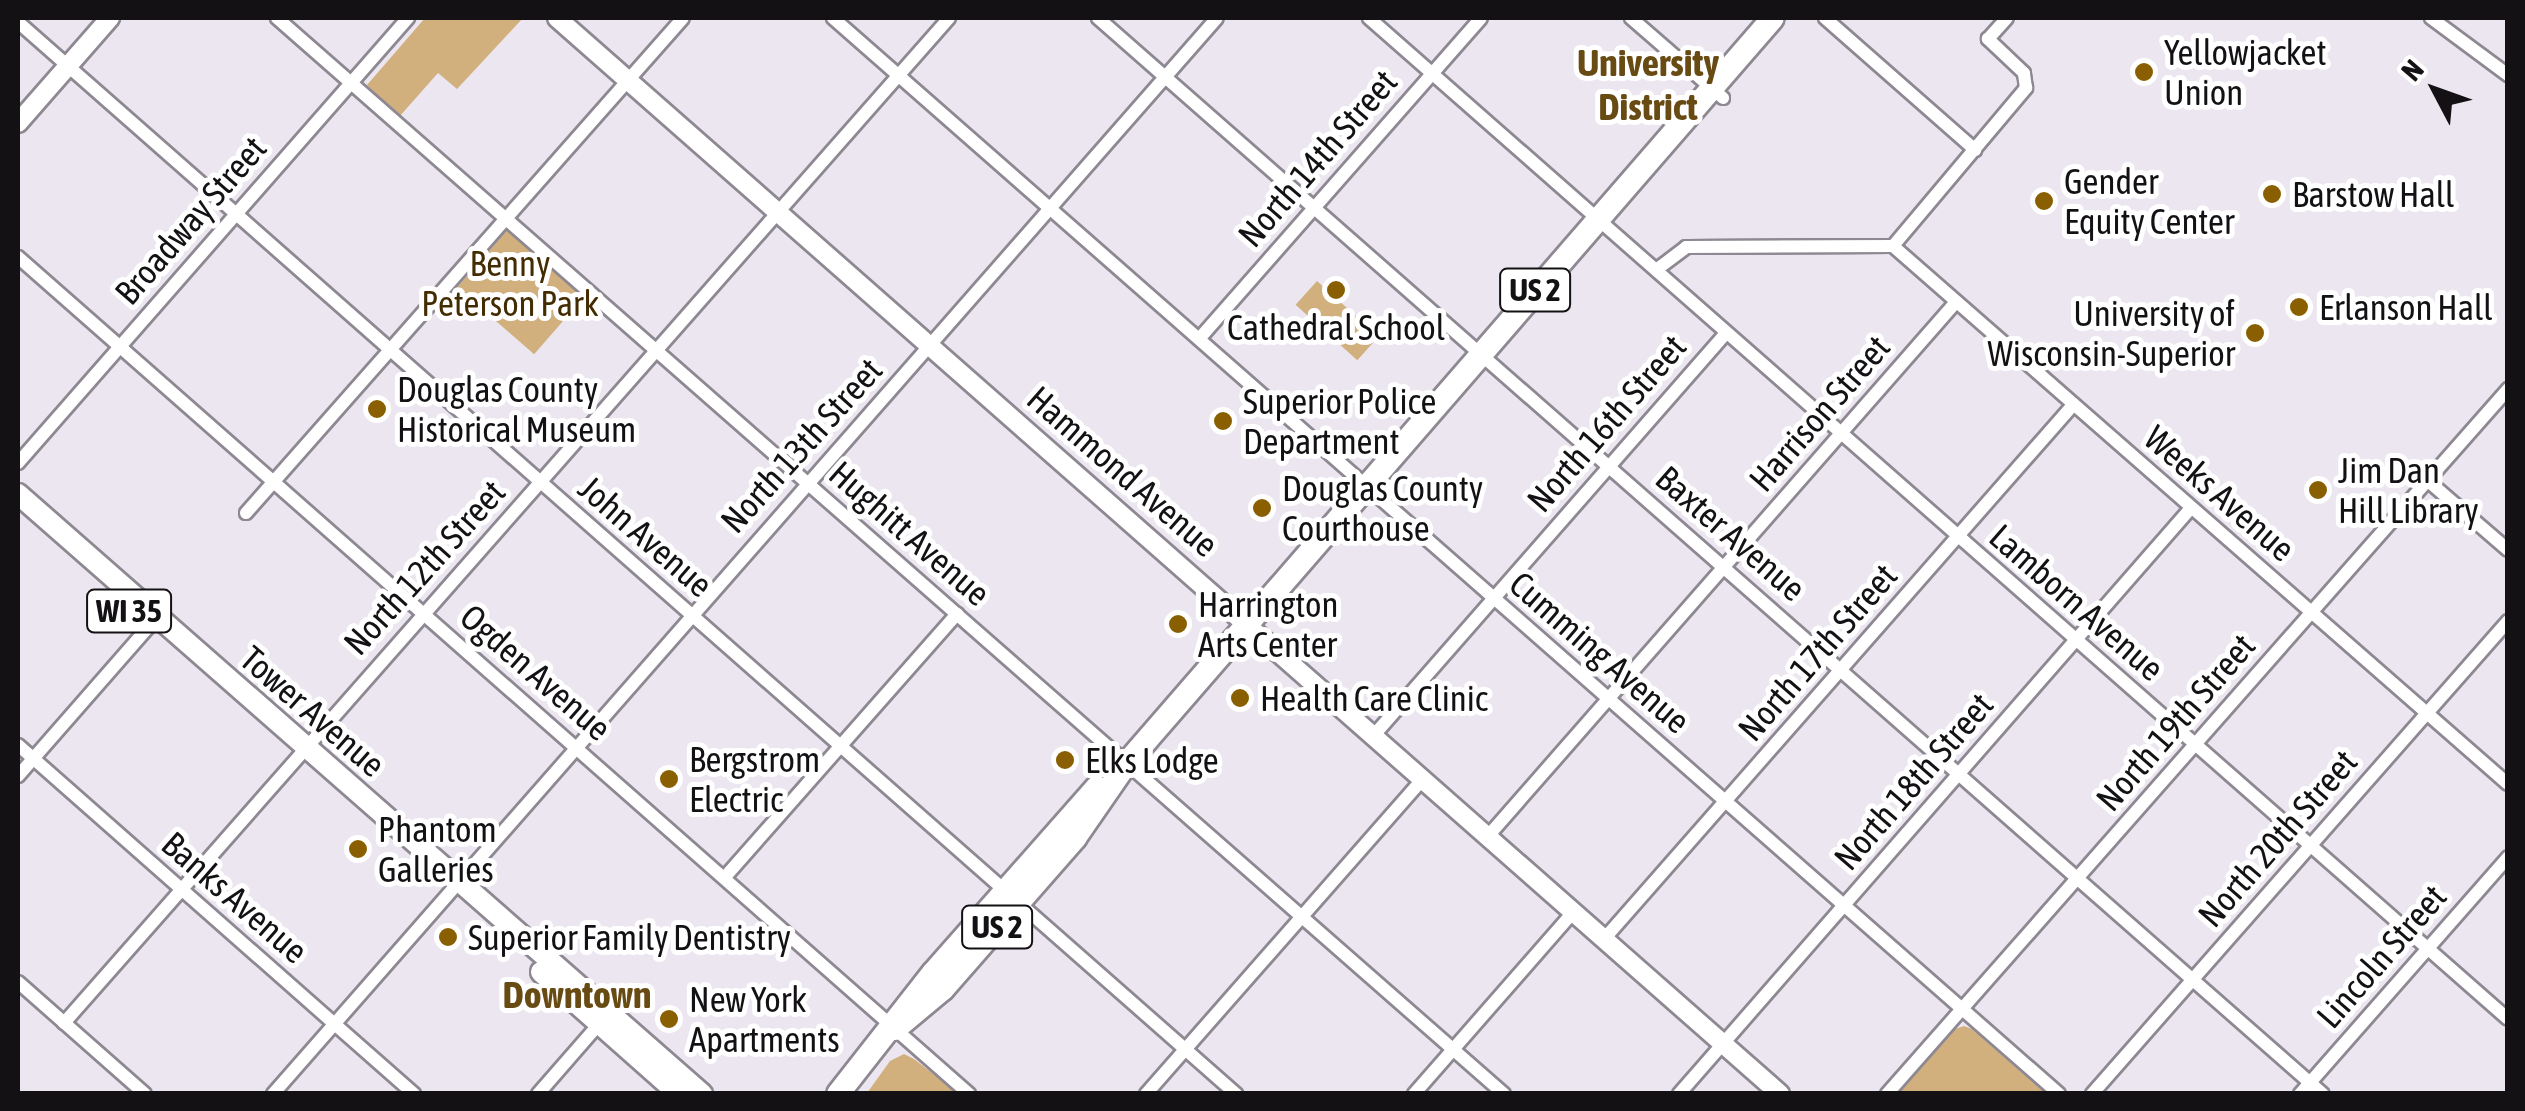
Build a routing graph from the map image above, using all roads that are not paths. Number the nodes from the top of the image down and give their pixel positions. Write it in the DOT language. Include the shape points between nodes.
graph roads {
  1 [pos="110,18"];
  2 [pos="277,18"];
  3 [pos="408,18"];
  4 [pos="556,18"];
  5 [pos="683,18"];
  6 [pos="833,18"];
  7 [pos="950,18"];
  8 [pos="1098,18"];
  9 [pos="1216,18"];
  10 [pos="1369,18"];
  11 [pos="1481,18"];
  12 [pos="1631,18"];
  13 [pos="1773,18"];
  14 [pos="1793,18"];
  15 [pos="1825,18"];
  16 [pos="2007,18"];
  17 [pos="2431,18"];
  18 [pos="18,22"];
  19 [pos="67,66"];
  20 [pos="1432,73"];
  21 [pos="899,75"];
  22 [pos="2508,75"];
  23 [pos="1165,76"];
  24 [pos="628,80"];
  25 [pos="351,83"];
  26 [pos="1717,93"];
  27 [pos="18,123"];
  28 [pos="1975,150"];
  29 [pos="1314,206"];
  30 [pos="1050,208"];
  31 [pos="778,212"];
  32 [pos="236,214"];
  33 [pos="506,218"];
  34 [pos="1603,223"];
  35 [pos="1893,246"];
  36 [pos="18,257"];
  37 [pos="1656,270"];
  38 [pos="1956,302"];
  39 [pos="1726,333"];
  40 [pos="1198,338"];
  41 [pos="930,345"];
  42 [pos="120,346"];
  43 [pos="390,350"];
  44 [pos="657,351"];
  45 [pos="1481,359"];
  46 [pos="2508,388"];
  47 [pos="2073,405"];
  48 [pos="1840,434"];
  49 [pos="18,463"];
  50 [pos="1609,466"];
  51 [pos="2427,480"];
  52 [pos="274,482"];
  53 [pos="806,482"];
  54 [pos="540,483"];
  55 [pos="1370,485"];
  56 [pos="18,494"];
  57 [pos="2192,508"];
  58 [pos="18,512"];
  59 [pos="246,513"];
  60 [pos="1958,536"];
  61 [pos="2508,550"];
  62 [pos="1723,567"];
  63 [pos="1493,598"];
  64 [pos="2310,613"];
  65 [pos="424,614"];
  66 [pos="690,614"];
  67 [pos="957,614"];
  68 [pos="2508,621"];
  69 [pos="153,622"];
  70 [pos="1248,624"];
  71 [pos="2076,640"];
  72 [pos="1841,669"];
  73 [pos="1608,699"];
  74 [pos="2426,713"];
  75 [pos="1375,734"];
  76 [pos="2194,744"];
  77 [pos="18,745"];
  78 [pos="841,745"];
  79 [pos="576,748"];
  80 [pos="300,752"];
  81 [pos="33,759"];
  82 [pos="1126,764"];
  83 [pos="1960,773"];
  84 [pos="18,776"];
  85 [pos="1424,778"];
  86 [pos="2508,784"];
  87 [pos="1725,802"];
  88 [pos="1488,835"];
  89 [pos="2310,846"];
  90 [pos="2508,857"];
  91 [pos="725,877"];
  92 [pos="2079,878"];
  93 [pos="454,887"];
  94 [pos="181,889"];
  95 [pos="1011,897"];
  96 [pos="1843,906"];
  97 [pos="1574,911"];
  98 [pos="1302,916"];
  99 [pos="1605,938"];
  100 [pos="2427,949"];
  101 [pos="2194,979"];
  102 [pos="18,982"];
  103 [pos="1963,1009"];
  104 [pos="2508,1019"];
  105 [pos="64,1023"];
  106 [pos="334,1024"];
  107 [pos="599,1024"];
  108 [pos="894,1028"];
  109 [pos="1723,1043"];
  110 [pos="1185,1049"];
  111 [pos="1453,1049"];
  112 [pos="654,1052"];
  113 [pos="2310,1082"];
  114 [pos="145,1094"];
  115 [pos="273,1094"];
  116 [pos="414,1094"];
  117 [pos="538,1094"];
  118 [pos="679,1094"];
  119 [pos="702,1094"];
  120 [pos="838,1094"];
  121 [pos="969,1094"];
  122 [pos="1146,1094"];
  123 [pos="1236,1094"];
  124 [pos="1414,1094"];
  125 [pos="1504,1094"];
  126 [pos="1679,1094"];
  127 [pos="1780,1094"];
  128 [pos="1888,1094"];
  129 [pos="2059,1094"];
  130 [pos="2092,1094"];
  131 [pos="2300,1094"];
  132 [pos="2324,1094"];
  1 -- 19 [label="street"];
  2 -- 25 [label="street, Hughitt Avenue"];
  3 -- 25 [label="street, Broadway Street"];
  4 -- 24 [label="street, Hammond Avenue"];
  5 -- 24 [label="street"];
  6 -- 21 [label="street, Cumming Avenue"];
  7 -- 21 [label="street, North 12th Street"];
  8 -- 23 [label="street, Baxter Avenue"];
  9 -- 23 [label="street, North 13th Street"];
  10 -- 20 [label="street, Lamborn Avenue"];
  11 -- 20 [label="street, North 14th Street"];
  12 -- 26 [label="street"];
  13 -- 26 [label="highway, US 2"];
  14 -- 26 [label="highway, US 2"];
  15 -- 28 [label="street"];
  16 -- 28 [label="street" via="1988,40 2024,73 2024,91"];
  17 -- 22 [label="street"];
  18 -- 19 [label="street, John Avenue"];
  19 -- 27 [label="street"];
  19 -- 32 [label="street, John Avenue"];
  20 -- 29 [label="street, North 14th Street"];
  20 -- 34 [label="street, Lamborn Avenue"];
  21 -- 30 [label="street, Cumming Avenue"];
  21 -- 31 [label="street, North 12th Street"];
  23 -- 29 [label="street, Baxter Avenue"];
  23 -- 30 [label="street, North 13th Street"];
  24 -- 31 [label="street, Hammond Avenue"];
  24 -- 33 [label="street"];
  25 -- 32 [label="street, Broadway Street"];
  25 -- 33 [label="street, Hughitt Avenue"];
  26 -- 34 [label="highway, US 2"];
  28 -- 35 [label="street"];
  29 -- 40 [label="street, North 14th Street"];
  29 -- 45 [label="street, Baxter Avenue"];
  30 -- 40 [label="street, Cumming Avenue"];
  30 -- 41 [label="street, North 13th Street"];
  31 -- 41 [label="street, Hammond Avenue"];
  31 -- 44 [label="street, North 12th Street"];
  32 -- 42 [label="street, Broadway Street"];
  32 -- 43 [label="street, John Avenue"];
  33 -- 43 [label="street"];
  33 -- 44 [label="street, Hughitt Avenue"];
  34 -- 37 [label="street, Lamborn Avenue"];
  34 -- 45 [label="highway, US 2"];
  35 -- 37 [label="street" via="1683,248"];
  35 -- 38 [label="street, Weeks Avenue"];
  36 -- 42 [label="street, Ogden Avenue"];
  37 -- 39 [label="street, Lamborn Avenue"];
  38 -- 47 [label="street, Weeks Avenue"];
  38 -- 48 [label="street, Harrison Street"];
  39 -- 48 [label="street, Lamborn Avenue"];
  39 -- 50 [label="street, North 16th Street"];
  40 -- 55 [label="street, Cumming Avenue"];
  41 -- 53 [label="street, North 13th Street"];
  41 -- 70 [label="street, Hammond Avenue"];
  42 -- 49 [label="street, Broadway Street"];
  42 -- 52 [label="street, Ogden Avenue"];
  43 -- 52 [label="street"];
  43 -- 54 [label="street, John Avenue"];
  44 -- 53 [label="street, Hughitt Avenue"];
  44 -- 54 [label="street, North 12th Street"];
  45 -- 50 [label="street, Baxter Avenue"];
  45 -- 55 [label="highway, US 2"];
  46 -- 51 [label="street, North 19th Street"];
  47 -- 57 [label="street, Weeks Avenue"];
  47 -- 60 [label="street, North 17th Street"];
  48 -- 60 [label="street, Lamborn Avenue"];
  48 -- 62 [label="street, Harrison Street"];
  50 -- 62 [label="street, Baxter Avenue"];
  50 -- 63 [label="street, North 16th Street"];
  51 -- 61 [label="street"];
  51 -- 64 [label="street, North 19th Street"];
  52 -- 59 [label="street"];
  52 -- 65 [label="street, Ogden Avenue"];
  53 -- 66 [label="street, North 13th Street"];
  53 -- 67 [label="street, Hughitt Avenue"];
  54 -- 65 [label="street, North 12th Street"];
  54 -- 66 [label="street, John Avenue"];
  55 -- 63 [label="street, Cumming Avenue"];
  55 -- 70 [label="highway, US 2"];
  56 -- 69 [label="main road, Tower Avenue / WI 35"];
  57 -- 64 [label="street, Weeks Avenue"];
  57 -- 71 [label="street, North 18th Street"];
  58 -- 69 [label="main road, Tower Avenue / WI 35"];
  60 -- 71 [label="street, Lamborn Avenue"];
  60 -- 72 [label="street, North 17th Street"];
  62 -- 72 [label="street, Baxter Avenue"];
  62 -- 73 [label="street, Harrison Street"];
  63 -- 73 [label="street, Cumming Avenue"];
  63 -- 75 [label="street, North 16th Street"];
  64 -- 74 [label="street, Weeks Avenue"];
  64 -- 76 [label="street, North 19th Street"];
  65 -- 79 [label="street, Ogden Avenue"];
  65 -- 80 [label="street, North 12th Street"];
  66 -- 78 [label="street, John Avenue"];
  66 -- 79 [label="street, North 13th Street"];
  67 -- 78 [label="street"];
  67 -- 82 [label="street, Hughitt Avenue"];
  68 -- 74 [label="street, North 20th Street"];
  69 -- 80 [label="main road, Tower Avenue / WI 35"];
  69 -- 81 [label="street"];
  70 -- 75 [label="street, Hammond Avenue"];
  70 -- 82 [label="highway, US 2"];
  71 -- 76 [label="street, Lamborn Avenue"];
  71 -- 83 [label="street, North 18th Street"];
  72 -- 83 [label="street, Baxter Avenue"];
  72 -- 87 [label="street, North 17th Street"];
  73 -- 87 [label="street, Cumming Avenue"];
  73 -- 88 [label="street, Harrison Street"];
  74 -- 86 [label="street, Weeks Avenue"];
  74 -- 89 [label="street, North 20th Street"];
  75 -- 85 [label="street, Hammond Avenue"];
  76 -- 89 [label="street, Lamborn Avenue"];
  76 -- 92 [label="street, North 19th Street"];
  77 -- 81 [label="street, Banks Avenue"];
  78 -- 91 [label="street"];
  78 -- 95 [label="street, John Avenue"];
  79 -- 91 [label="street, Ogden Avenue"];
  79 -- 93 [label="street, North 13th Street"];
  80 -- 93 [label="main road, Tower Avenue / WI 35"];
  80 -- 94 [label="street, North 12th Street"];
  81 -- 84 [label="street"];
  81 -- 94 [label="street, Banks Avenue"];
  82 -- 95 [label="highway, US 2"];
  82 -- 98 [label="street, Hughitt Avenue"];
  83 -- 92 [label="street, Baxter Avenue"];
  83 -- 96 [label="street, North 18th Street"];
  85 -- 88 [label="street, Hammond Avenue"];
  85 -- 98 [label="street"];
  87 -- 96 [label="street, Cumming Avenue"];
  87 -- 99 [label="street, North 17th Street"];
  88 -- 97 [label="street, Hammond Avenue"];
  89 -- 100 [label="street, Lamborn Avenue"];
  89 -- 101 [label="street, North 20th Street"];
  90 -- 100 [label="street, Lincoln Street"];
  91 -- 108 [label="street, Ogden Avenue"];
  92 -- 101 [label="street, Baxter Avenue"];
  92 -- 103 [label="street, North 19th Street"];
  93 -- 106 [label="street, North 13th Street"];
  93 -- 107 [label="main road, Tower Avenue / WI 35"];
  93 -- 112 [label="main road, Tower Avenue / WI 35"];
  94 -- 105 [label="street, North 12th Street"];
  94 -- 106 [label="street, Banks Avenue"];
  95 -- 108 [label="highway, US 2" via="943,989"];
  95 -- 110 [label="street, John Avenue"];
  96 -- 103 [label="street, Cumming Avenue"];
  96 -- 109 [label="street, North 18th Street"];
  97 -- 99 [label="street, Hammond Avenue"];
  97 -- 111 [label="street"];
  98 -- 110 [label="street"];
  98 -- 111 [label="street, Hughitt Avenue"];
  99 -- 109 [label="street, Hammond Avenue"];
  100 -- 104 [label="street, Lamborn Avenue"];
  100 -- 113 [label="street, Lincoln Street"];
  101 -- 113 [label="street, Baxter Avenue"];
  101 -- 130 [label="street, North 20th Street"];
  102 -- 105 [label="street"];
  103 -- 128 [label="street, North 19th Street"];
  103 -- 129 [label="street, Cumming Avenue"];
  105 -- 114 [label="street"];
  106 -- 115 [label="street, North 13th Street"];
  106 -- 116 [label="street, Banks Avenue"];
  107 -- 112 [label="main road" via="607,1021"];
  107 -- 117 [label="street"];
  107 -- 118 [label="main road, Tower Avenue / WI 35"];
  108 -- 120 [label="highway, US 2"];
  108 -- 121 [label="street, Ogden Avenue"];
  109 -- 126 [label="street, North 18th Street"];
  109 -- 127 [label="street, Hammond Avenue"];
  110 -- 122 [label="street"];
  110 -- 123 [label="street, John Avenue"];
  111 -- 124 [label="street"];
  111 -- 125 [label="street, Hughitt Avenue"];
  112 -- 119 [label="main road, Tower Avenue / WI 35"];
  113 -- 131 [label="street, Lincoln Street"];
  113 -- 132 [label="street, Baxter Avenue"];
}
